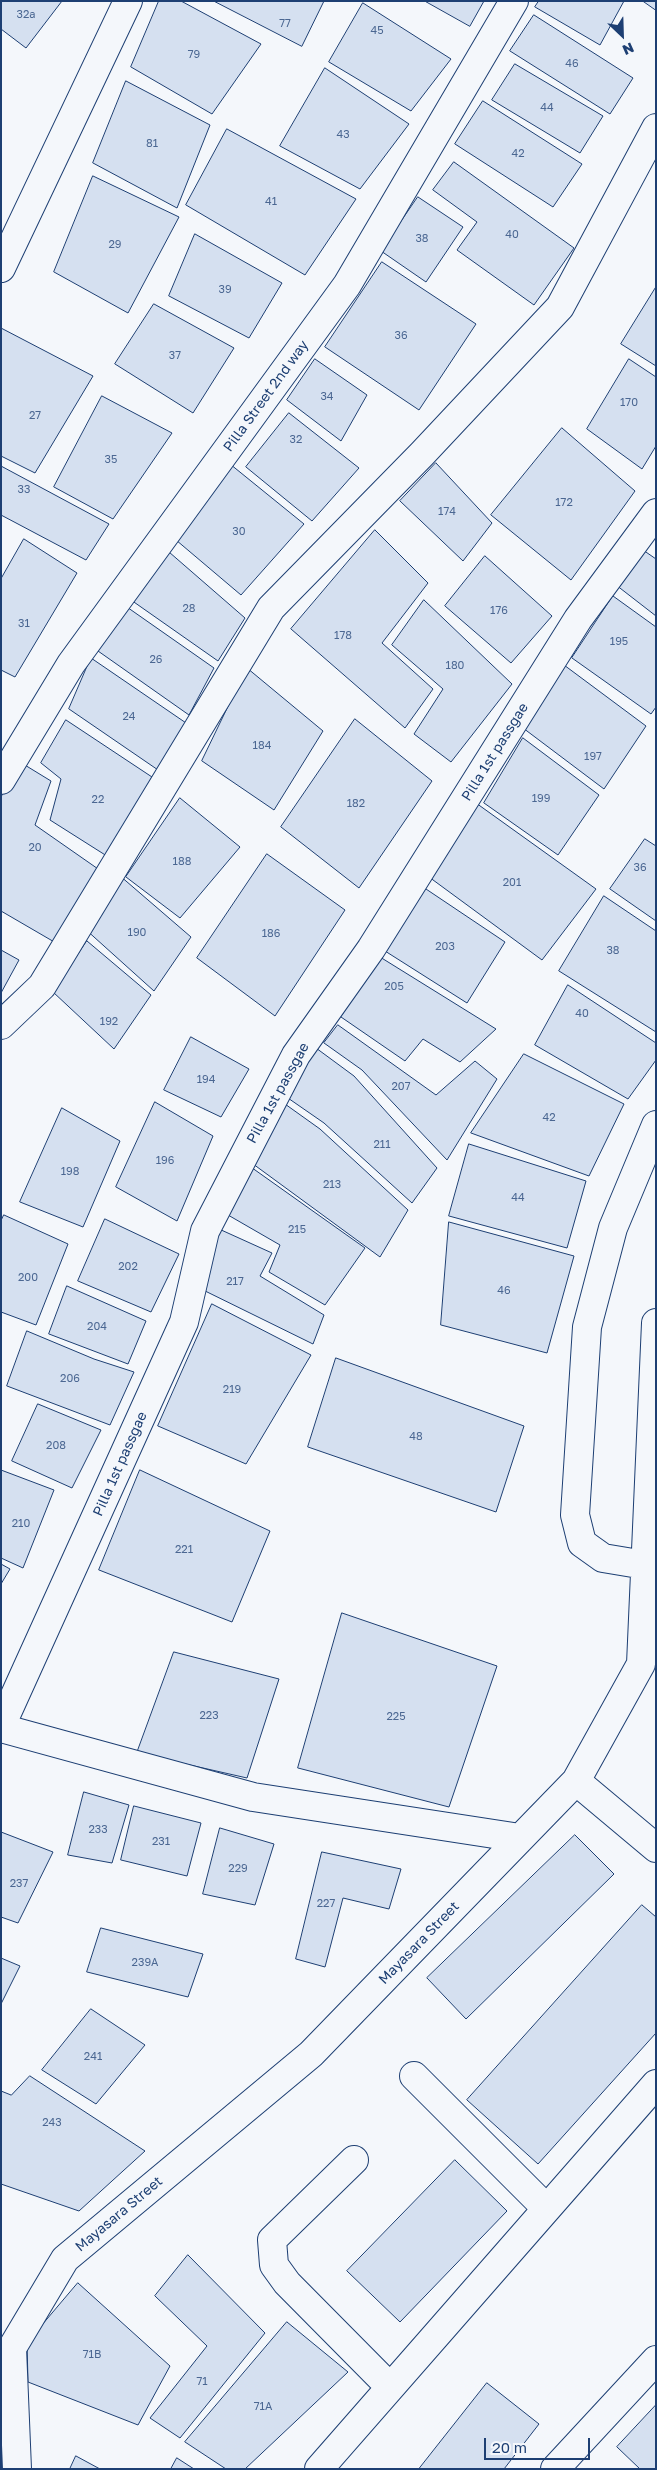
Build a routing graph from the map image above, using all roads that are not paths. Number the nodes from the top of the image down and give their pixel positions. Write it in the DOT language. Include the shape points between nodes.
graph roads {
  1 [pos="128,1"];
  2 [pos="514,1"];
  3 [pos="656,128"];
  4 [pos="1,268"];
  5 [pos="656,513"];
  6 [pos="1,780"];
  7 [pos="1,1025"];
  8 [pos="656,1126"];
  9 [pos="656,1323"];
  10 [pos="653,1420"];
  11 [pos="645,1565"];
  12 [pos="1,1727"];
  13 [pos="576,1781"];
  14 [pos="520,1838"];
  15 [pos="656,1848"];
  16 [pos="414,2076"];
  17 [pos="656,2084"];
  18 [pos="354,2160"];
  19 [pos="546,2208"];
  20 [pos="656,2360"];
  21 [pos="390,2387"];
  22 [pos="17,2469"];
  23 [pos="319,2469"];
  24 [pos="555,2469"];
  1 -- 4 [label="street"];
  2 -- 6 [label="street, Pilla Street 2nd way" via="347,285 71,664"];
  3 -- 7 [label="street" via="560,307 271,608 42,986"];
  5 -- 12 [label="street, Pilla 1st passgae" via="578,619 370,949 296,1055 205,1231 184,1322"];
  8 -- 11 [label="street" via="613,1228 587,1327 575,1515 582,1544 603,1558"];
  9 -- 10 [label="street, Mayasara Street"];
  10 -- 11 [label="street, Mayasara Street"];
  11 -- 13 [label="street, Mayasara Street" via="641,1664"];
  12 -- 14 [label="street" via="253,1797"];
  13 -- 14 [label="street, Mayasara Street"];
  13 -- 15 [label="street"];
  14 -- 22 [label="street, Mayasara Street" via="311,2054 65,2259 12,2348"];
  16 -- 19 [label="street"];
  17 -- 19 [label="street"];
  18 -- 21 [label="street" via="272,2240 274,2265 287,2283"];
  19 -- 21 [label="street"];
  20 -- 24 [label="street"];
  21 -- 23 [label="street"];
}
